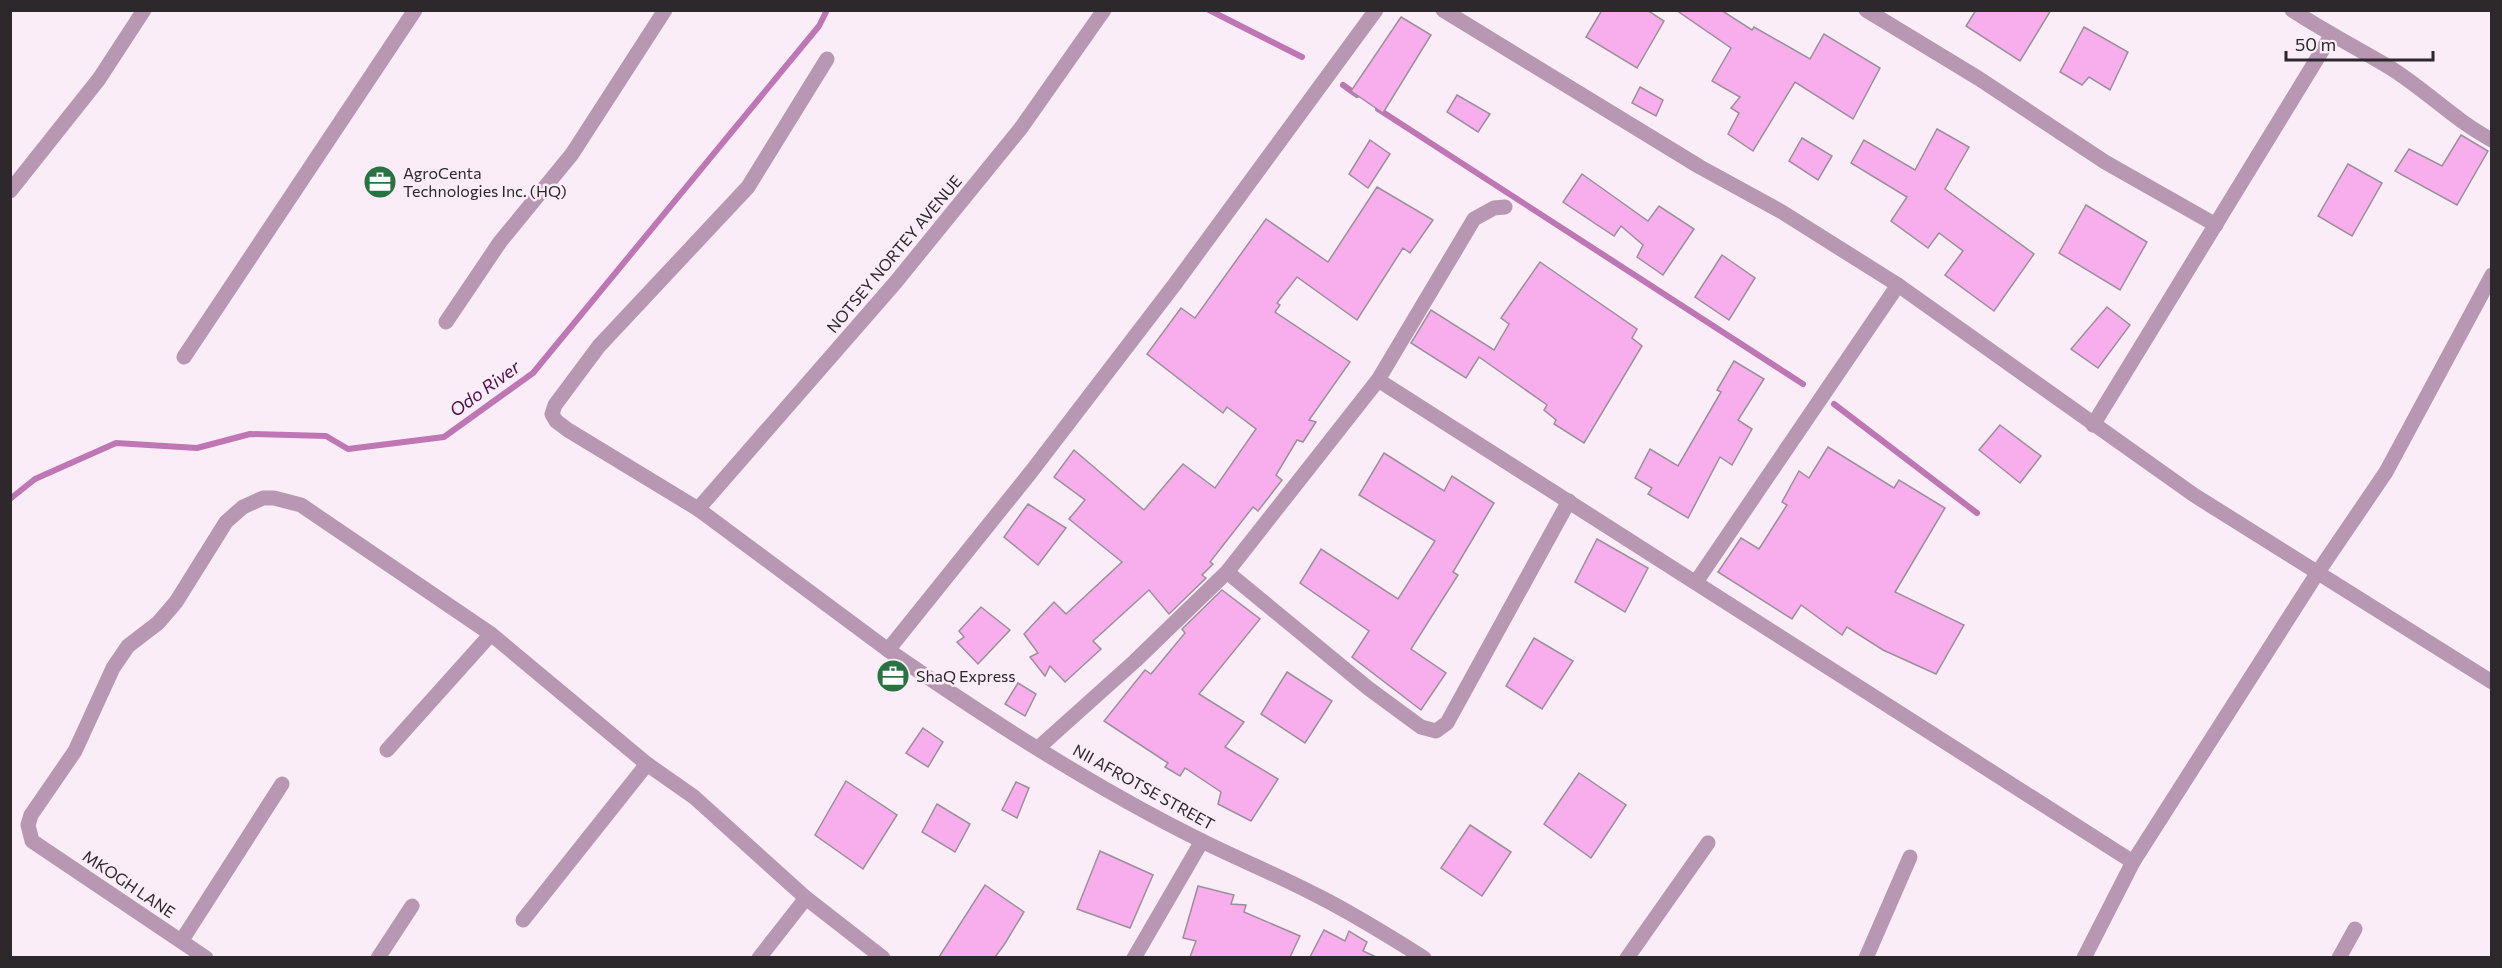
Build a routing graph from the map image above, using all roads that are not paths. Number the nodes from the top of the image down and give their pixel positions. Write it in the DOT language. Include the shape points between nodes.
graph roads {
  1 [pos="144,10"];
  2 [pos="415,10"];
  3 [pos="665,10"];
  4 [pos="1104,10"];
  5 [pos="1376,10"];
  6 [pos="1443,10"];
  7 [pos="1866,10"];
  8 [pos="2292,10"];
  9 [pos="2331,36"];
  10 [pos="827,59"];
  11 [pos="2492,140"];
  12 [pos="10,191"];
  13 [pos="1505,207"];
  14 [pos="2216,225"];
  15 [pos="2492,275"];
  16 [pos="1898,285"];
  17 [pos="446,322"];
  18 [pos="184,357"];
  19 [pos="1378,380"];
  20 [pos="2092,425"];
  21 [pos="1569,501"];
  22 [pos="698,509"];
  23 [pos="1227,572"];
  24 [pos="2318,572"];
  25 [pos="1696,582"];
  26 [pos="491,634"];
  27 [pos="888,650"];
  28 [pos="2492,682"];
  29 [pos="1038,748"];
  30 [pos="387,750"];
  31 [pos="647,764"];
  32 [pos="282,784"];
  33 [pos="1202,841"];
  34 [pos="1708,843"];
  35 [pos="1910,857"];
  36 [pos="2133,862"];
  37 [pos="806,898"];
  38 [pos="412,906"];
  39 [pos="523,920"];
  40 [pos="2355,929"];
  41 [pos="182,940"];
  42 [pos="206,957"];
  43 [pos="378,957"];
  44 [pos="759,957"];
  45 [pos="883,957"];
  46 [pos="1134,957"];
  47 [pos="1424,957"];
  48 [pos="1628,957"];
  49 [pos="1866,957"];
  50 [pos="2084,957"];
  51 [pos="2339,957"];
  1 -- 12 [label="street" via="99,79"];
  2 -- 18 [label="street"];
  3 -- 17 [label="street" via="572,154 500,242"];
  4 -- 22 [label="street, NOTSEY NORTEY AVENUE" via="1021,128 902,274"];
  5 -- 27 [label="street" via="1089,397"];
  6 -- 16 [label="street"];
  7 -- 14 [label="street" via="2105,162"];
  8 -- 9 [label="street"];
  9 -- 11 [label="street" via="2390,68 2465,126"];
  9 -- 14 [label="street"];
  10 -- 22 [label="street, NII AFROTSE STREET" via="748,187 599,346 552,414 562,426"];
  13 -- 19 [label="street" via="1494,207 1474,219"];
  14 -- 20 [label="street"];
  15 -- 24 [label="street" via="2386,472"];
  16 -- 20 [label="street"];
  16 -- 25 [label="street"];
  19 -- 21 [label="street"];
  19 -- 23 [label="street"];
  20 -- 24 [label="street" via="2194,495"];
  21 -- 23 [label="street" via="1447,723 1436,731 1421,727 1368,688"];
  21 -- 25 [label="street"];
  22 -- 27 [label="street, NII AFROTSE STREET"];
  23 -- 29 [label="street"];
  24 -- 28 [label="street"];
  24 -- 36 [label="street"];
  25 -- 36 [label="street"];
  26 -- 30 [label="street"];
  26 -- 31 [label="street"];
  26 -- 41 [label="street, MKOGH LANE" via="301,505 263,498 243,507 226,522 176,602 158,623 128,646 113,668 75,751 28,825 32,841"];
  27 -- 29 [label="street, NII AFROTSE STREET"];
  29 -- 33 [label="street, NII AFROTSE STREET"];
  31 -- 37 [label="street" via="694,797"];
  31 -- 39 [label="street"];
  32 -- 41 [label="street"];
  33 -- 46 [label="street"];
  33 -- 47 [label="street, NII AFROTSE STREET" via="1326,900"];
  34 -- 48 [label="street"];
  35 -- 49 [label="street"];
  36 -- 50 [label="street"];
  37 -- 44 [label="street"];
  37 -- 45 [label="street"];
  38 -- 43 [label="street"];
  40 -- 51 [label="street"];
  41 -- 42 [label="street, MKOGH LANE"];
}
